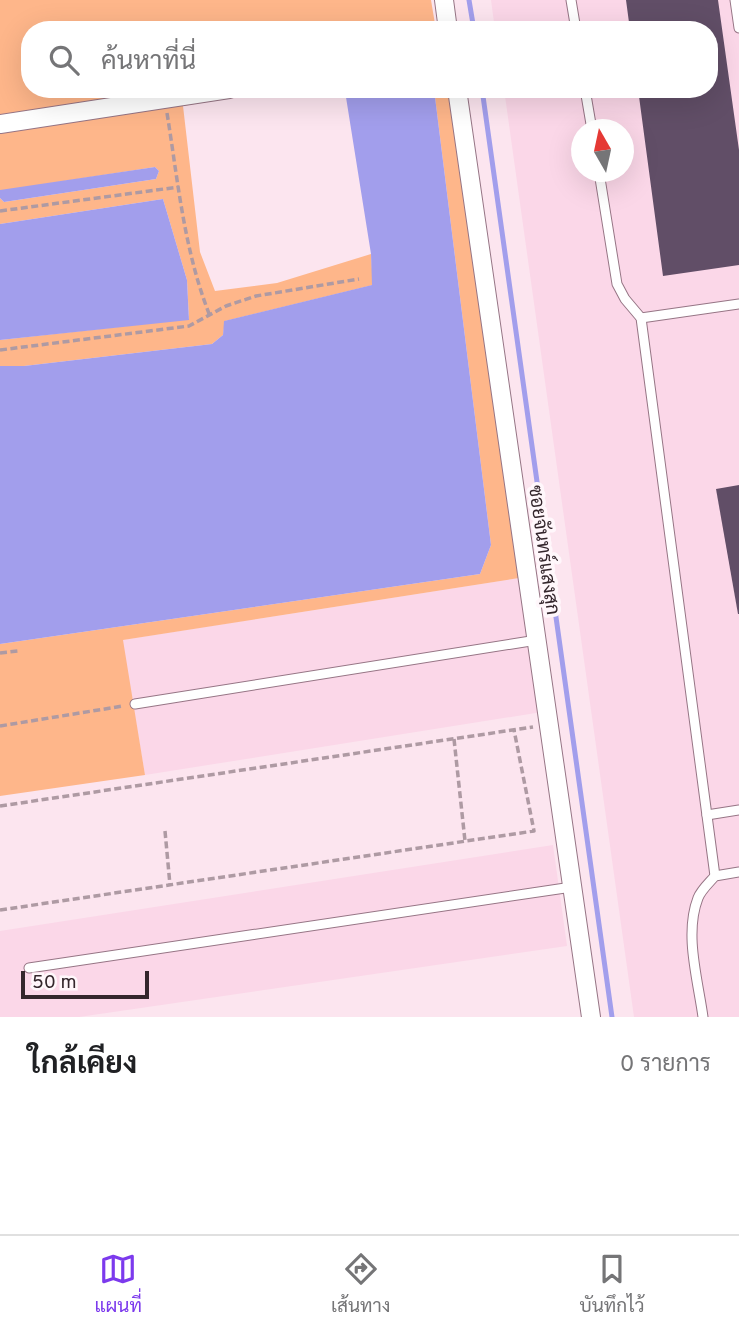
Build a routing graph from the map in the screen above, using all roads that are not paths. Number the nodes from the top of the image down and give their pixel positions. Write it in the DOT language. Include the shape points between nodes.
graph roads {
  1 [pos="444,0"];
  2 [pos="571,0"];
  3 [pos="735,0"];
  4 [pos="447,21"];
  5 [pos="574,21"];
  6 [pos="739,28"];
  7 [pos="171,98"];
  8 [pos="458,98"];
  9 [pos="587,98"];
  10 [pos="590,119"];
  11 [pos="0,124"];
  12 [pos="600,182"];
  13 [pos="739,304"];
  14 [pos="641,318"];
  15 [pos="537,640"];
  16 [pos="135,704"];
  17 [pos="739,810"];
  18 [pos="707,815"];
  19 [pos="739,872"];
  20 [pos="715,876"];
  21 [pos="572,887"];
  22 [pos="29,968"];
  23 [pos="591,1017"];
  24 [pos="703,1017"];
  1 -- 4 [label="street"];
  2 -- 5 [label="lane"];
  3 -- 6 [label="lane"];
  7 -- 11 [label="street"];
  8 -- 15 [label="street, ซอยจันทร์แสงสุก"];
  9 -- 10 [label="lane"];
  12 -- 14 [label="lane" via="617,284"];
  13 -- 14 [label="lane"];
  14 -- 18 [label="lane"];
  15 -- 16 [label="lane"];
  15 -- 21 [label="street, ซอยจันทร์แสงสุก"];
  17 -- 18 [label="lane"];
  18 -- 20 [label="lane"];
  19 -- 20 [label="lane"];
  20 -- 24 [label="lane" via="699,896 692,936"];
  21 -- 22 [label="lane"];
  21 -- 23 [label="street, ซอยจันทร์แสงสุก"];
}
